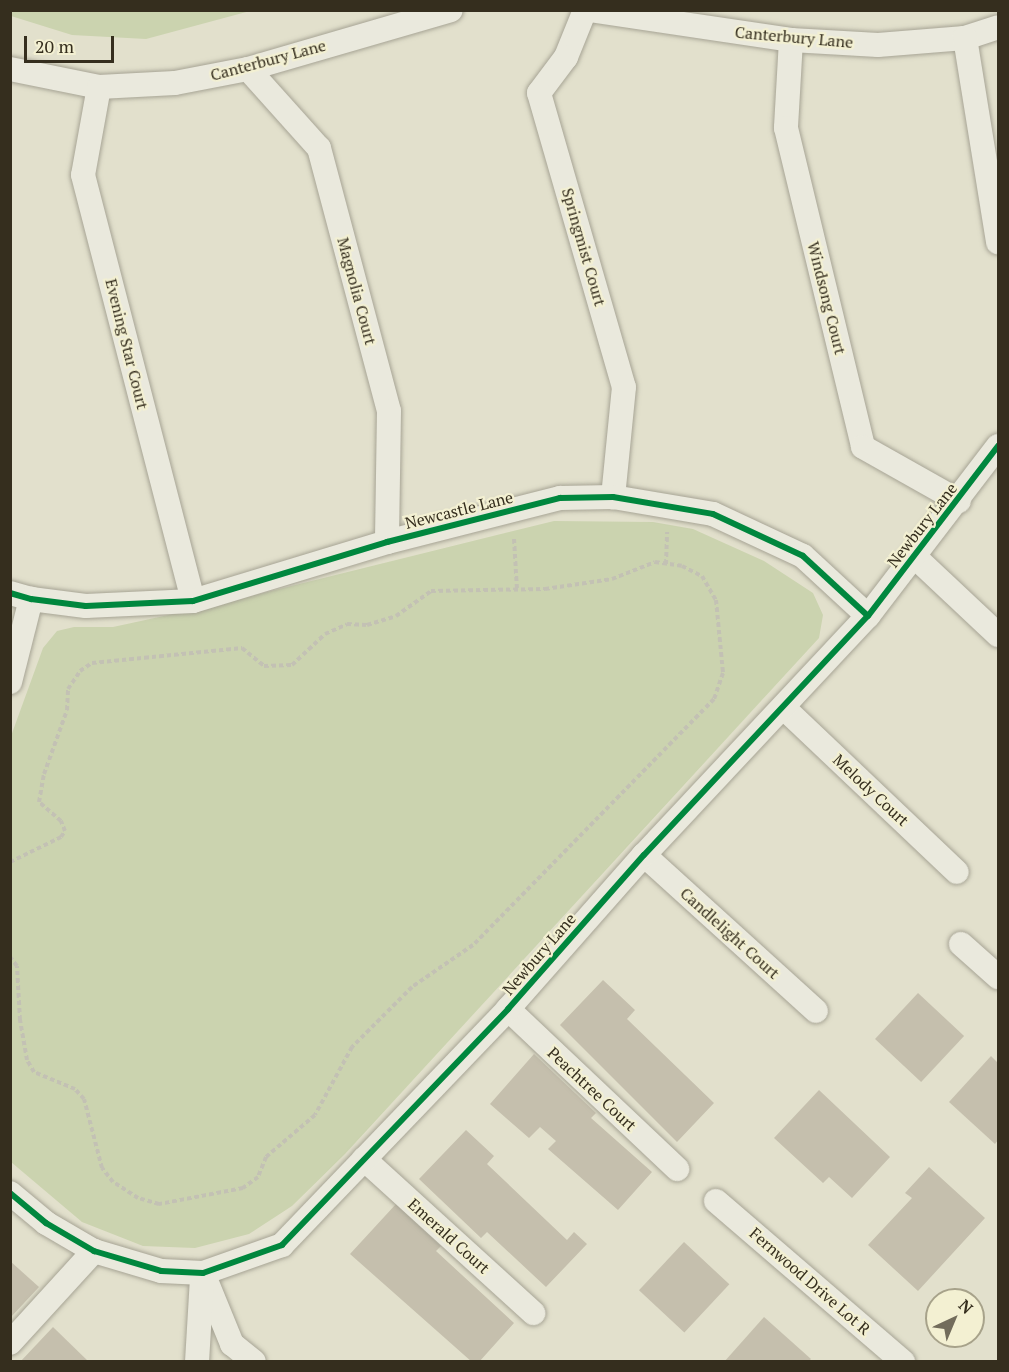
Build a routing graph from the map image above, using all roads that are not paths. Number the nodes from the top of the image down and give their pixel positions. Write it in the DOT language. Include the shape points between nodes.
graph roads {
  1 [pos="451,10"];
  2 [pos="587,10"];
  3 [pos="999,27"];
  4 [pos="965,38"];
  5 [pos="791,40"];
  6 [pos="10,69"];
  7 [pos="248,69"];
  8 [pos="99,87"];
  9 [pos="995,185"];
  10 [pos="999,242"];
  11 [pos="999,446"];
  12 [pos="613,497"];
  13 [pos="959,501"];
  14 [pos="387,542"];
  15 [pos="915,557"];
  16 [pos="21,596"];
  17 [pos="193,601"];
  18 [pos="867,616"];
  19 [pos="999,635"];
  20 [pos="10,682"];
  21 [pos="784,708"];
  22 [pos="644,855"];
  23 [pos="957,872"];
  24 [pos="961,944"];
  25 [pos="999,977"];
  26 [pos="508,1009"];
  27 [pos="816,1011"];
  28 [pos="364,1159"];
  29 [pos="677,1169"];
  30 [pos="10,1193"];
  31 [pos="716,1201"];
  32 [pos="94,1251"];
  33 [pos="203,1273"];
  34 [pos="533,1313"];
  35 [pos="10,1343"];
  36 [pos="197,1362"];
  37 [pos="254,1362"];
  38 [pos="903,1362"];
  1 -- 7 [label="street, Canterbury Lane"];
  2 -- 5 [label="street, Canterbury Lane"];
  2 -- 12 [label="street, Springmist Court" via="566,57 539,93 624,387"];
  3 -- 4 [label="street, Canterbury Lane"];
  4 -- 5 [label="street, Canterbury Lane" via="878,45"];
  4 -- 9 [label="street"];
  5 -- 13 [label="street, Windsong Court" via="786,128 863,447"];
  6 -- 8 [label="street, Canterbury Lane"];
  7 -- 8 [label="street, Canterbury Lane" via="175,83"];
  7 -- 14 [label="street, Magnolia Court" via="319,148 389,411"];
  8 -- 17 [label="street, Evening Star Court" via="83,175"];
  9 -- 10 [label="street"];
  11 -- 13 [label="street, Newbury Lane"];
  12 -- 14 [label="street, Newcastle Lane" via="560,498"];
  12 -- 18 [label="street, Newcastle Lane" via="713,514 803,556"];
  13 -- 15 [label="street, Newbury Lane"];
  14 -- 17 [label="street, Newcastle Lane"];
  15 -- 18 [label="street, Newbury Lane"];
  15 -- 19 [label="street"];
  16 -- 17 [label="street, Newcastle Lane" via="86,606"];
  16 -- 20 [label="street"];
  18 -- 21 [label="street, Newbury Lane"];
  21 -- 22 [label="street, Newbury Lane"];
  21 -- 23 [label="street, Melody Court"];
  22 -- 26 [label="street, Newbury Lane"];
  22 -- 27 [label="street, Candlelight Court"];
  24 -- 25 [label="street"];
  26 -- 28 [label="street, Newbury Lane"];
  26 -- 29 [label="street, Peachtree Court"];
  28 -- 33 [label="street, Newbury Lane" via="282,1245"];
  28 -- 34 [label="street, Emerald Court"];
  30 -- 32 [label="street, Newbury Lane" via="46,1223"];
  31 -- 38 [label="street, Fernwood Drive Lot R"];
  32 -- 33 [label="street, Newbury Lane" via="161,1271"];
  32 -- 35 [label="street"];
  33 -- 36 [label="street"];
  33 -- 37 [label="street" via="232,1344"];
}
